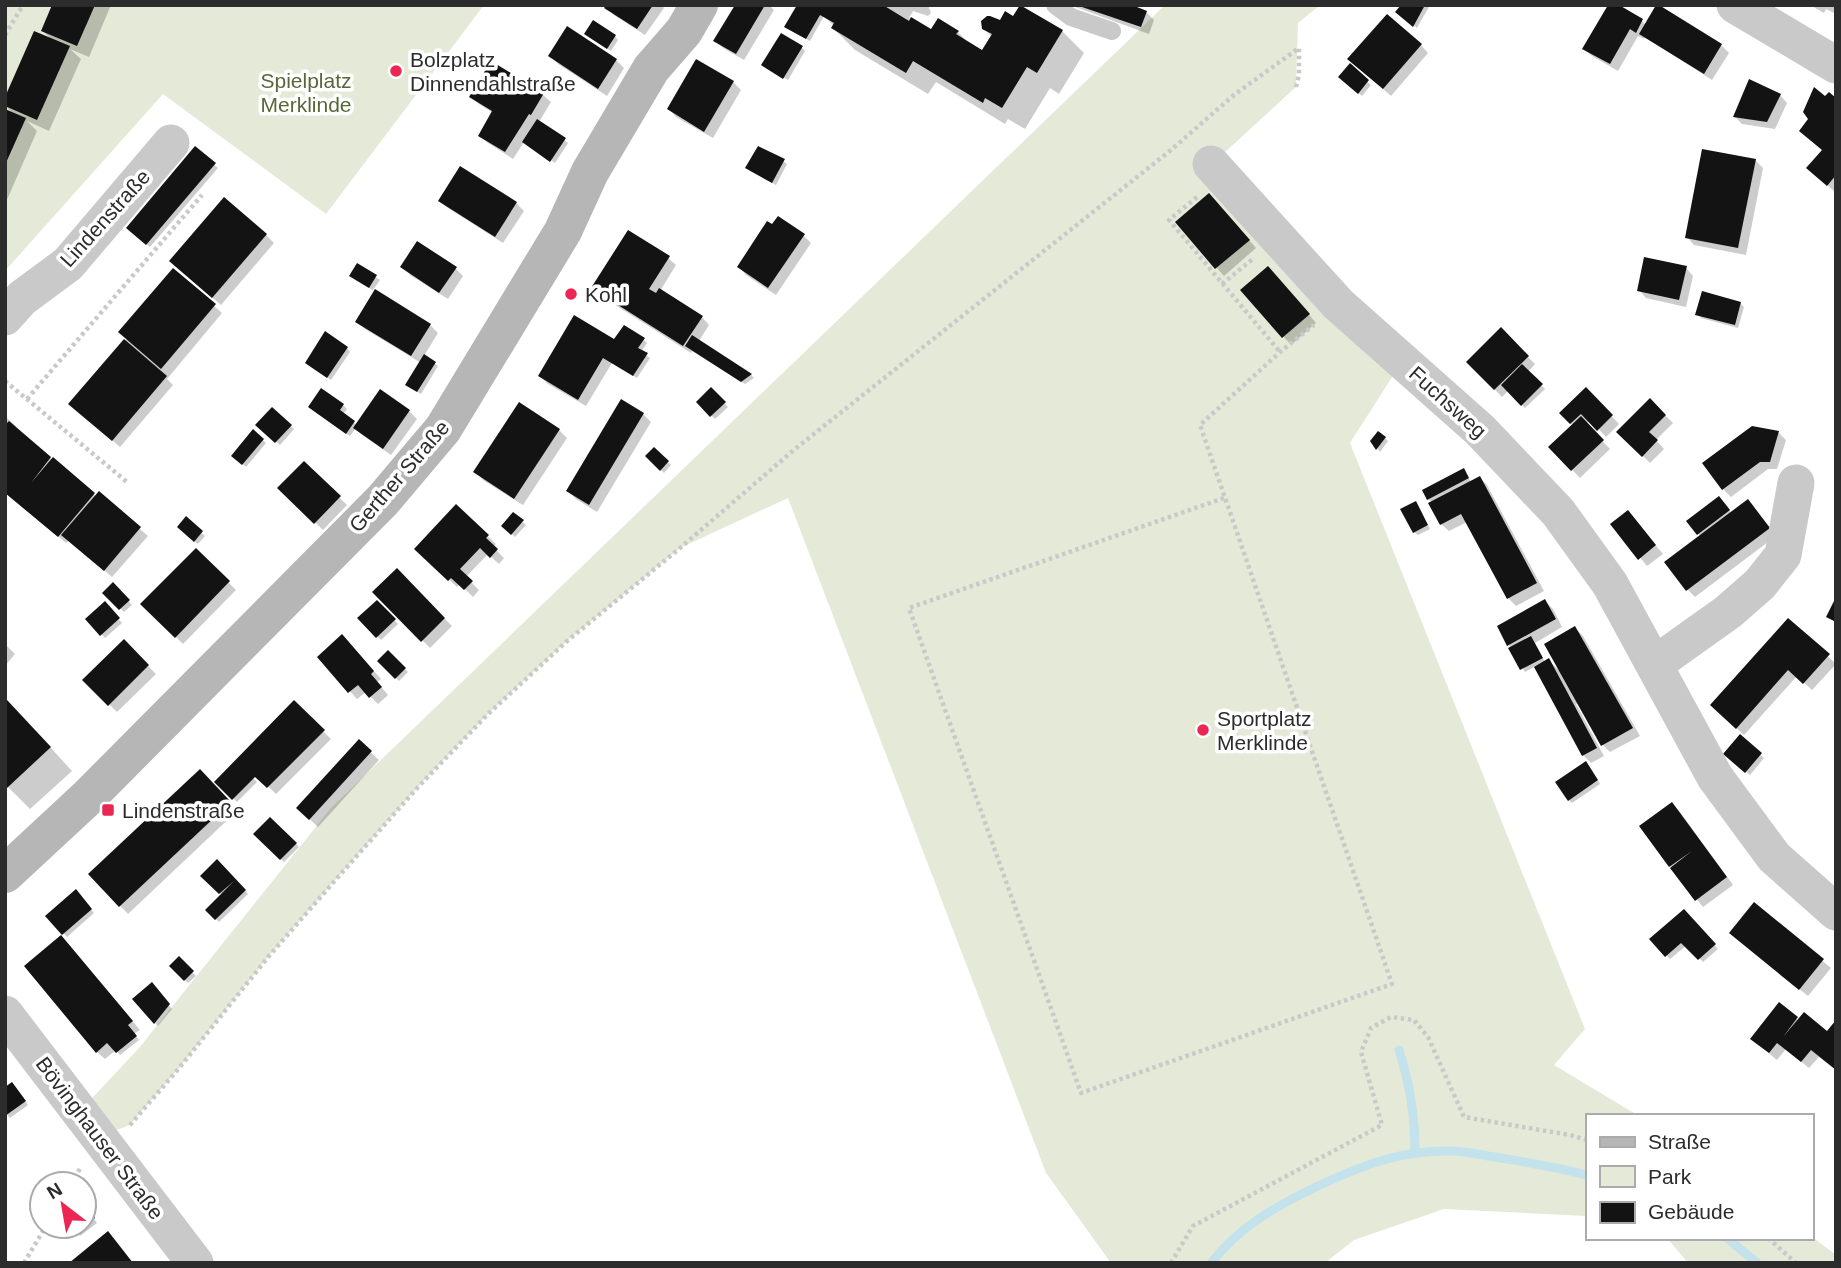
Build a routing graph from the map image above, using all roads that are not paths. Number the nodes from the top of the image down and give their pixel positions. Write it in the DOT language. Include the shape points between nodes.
graph roads {
  1 [pos="699,5"];
  2 [pos="1055,5"];
  3 [pos="1735,5"];
  4 [pos="1112,31"];
  5 [pos="1836,65"];
  6 [pos="171,144"];
  7 [pos="1205,179"];
  8 [pos="5,317"];
  9 [pos="1796,483"];
  10 [pos="1655,664"];
  11 [pos="5,874"];
  12 [pos="1836,912"];
  13 [pos="5,1014"];
  14 [pos="195,1263"];
  1 -- 11 [label="street, Gerther Straße" via="684,32 651,69 590,172 563,232 443,429 383,500 88,797"];
  2 -- 4 [label="lane" via="1071,17"];
  3 -- 5 [label="street"];
  6 -- 8 [label="street, Lindenstraße" via="68,264 22,298"];
  7 -- 10 [label="street, Fuchsweg" via="1480,430 1558,512 1610,584"];
  9 -- 10 [label="street" via="1783,555 1760,584 1728,612"];
  10 -- 12 [label="street, Fuchsweg" via="1715,777 1755,832 1774,857"];
  13 -- 14 [label="street, Bövinghauser Straße"];
}
